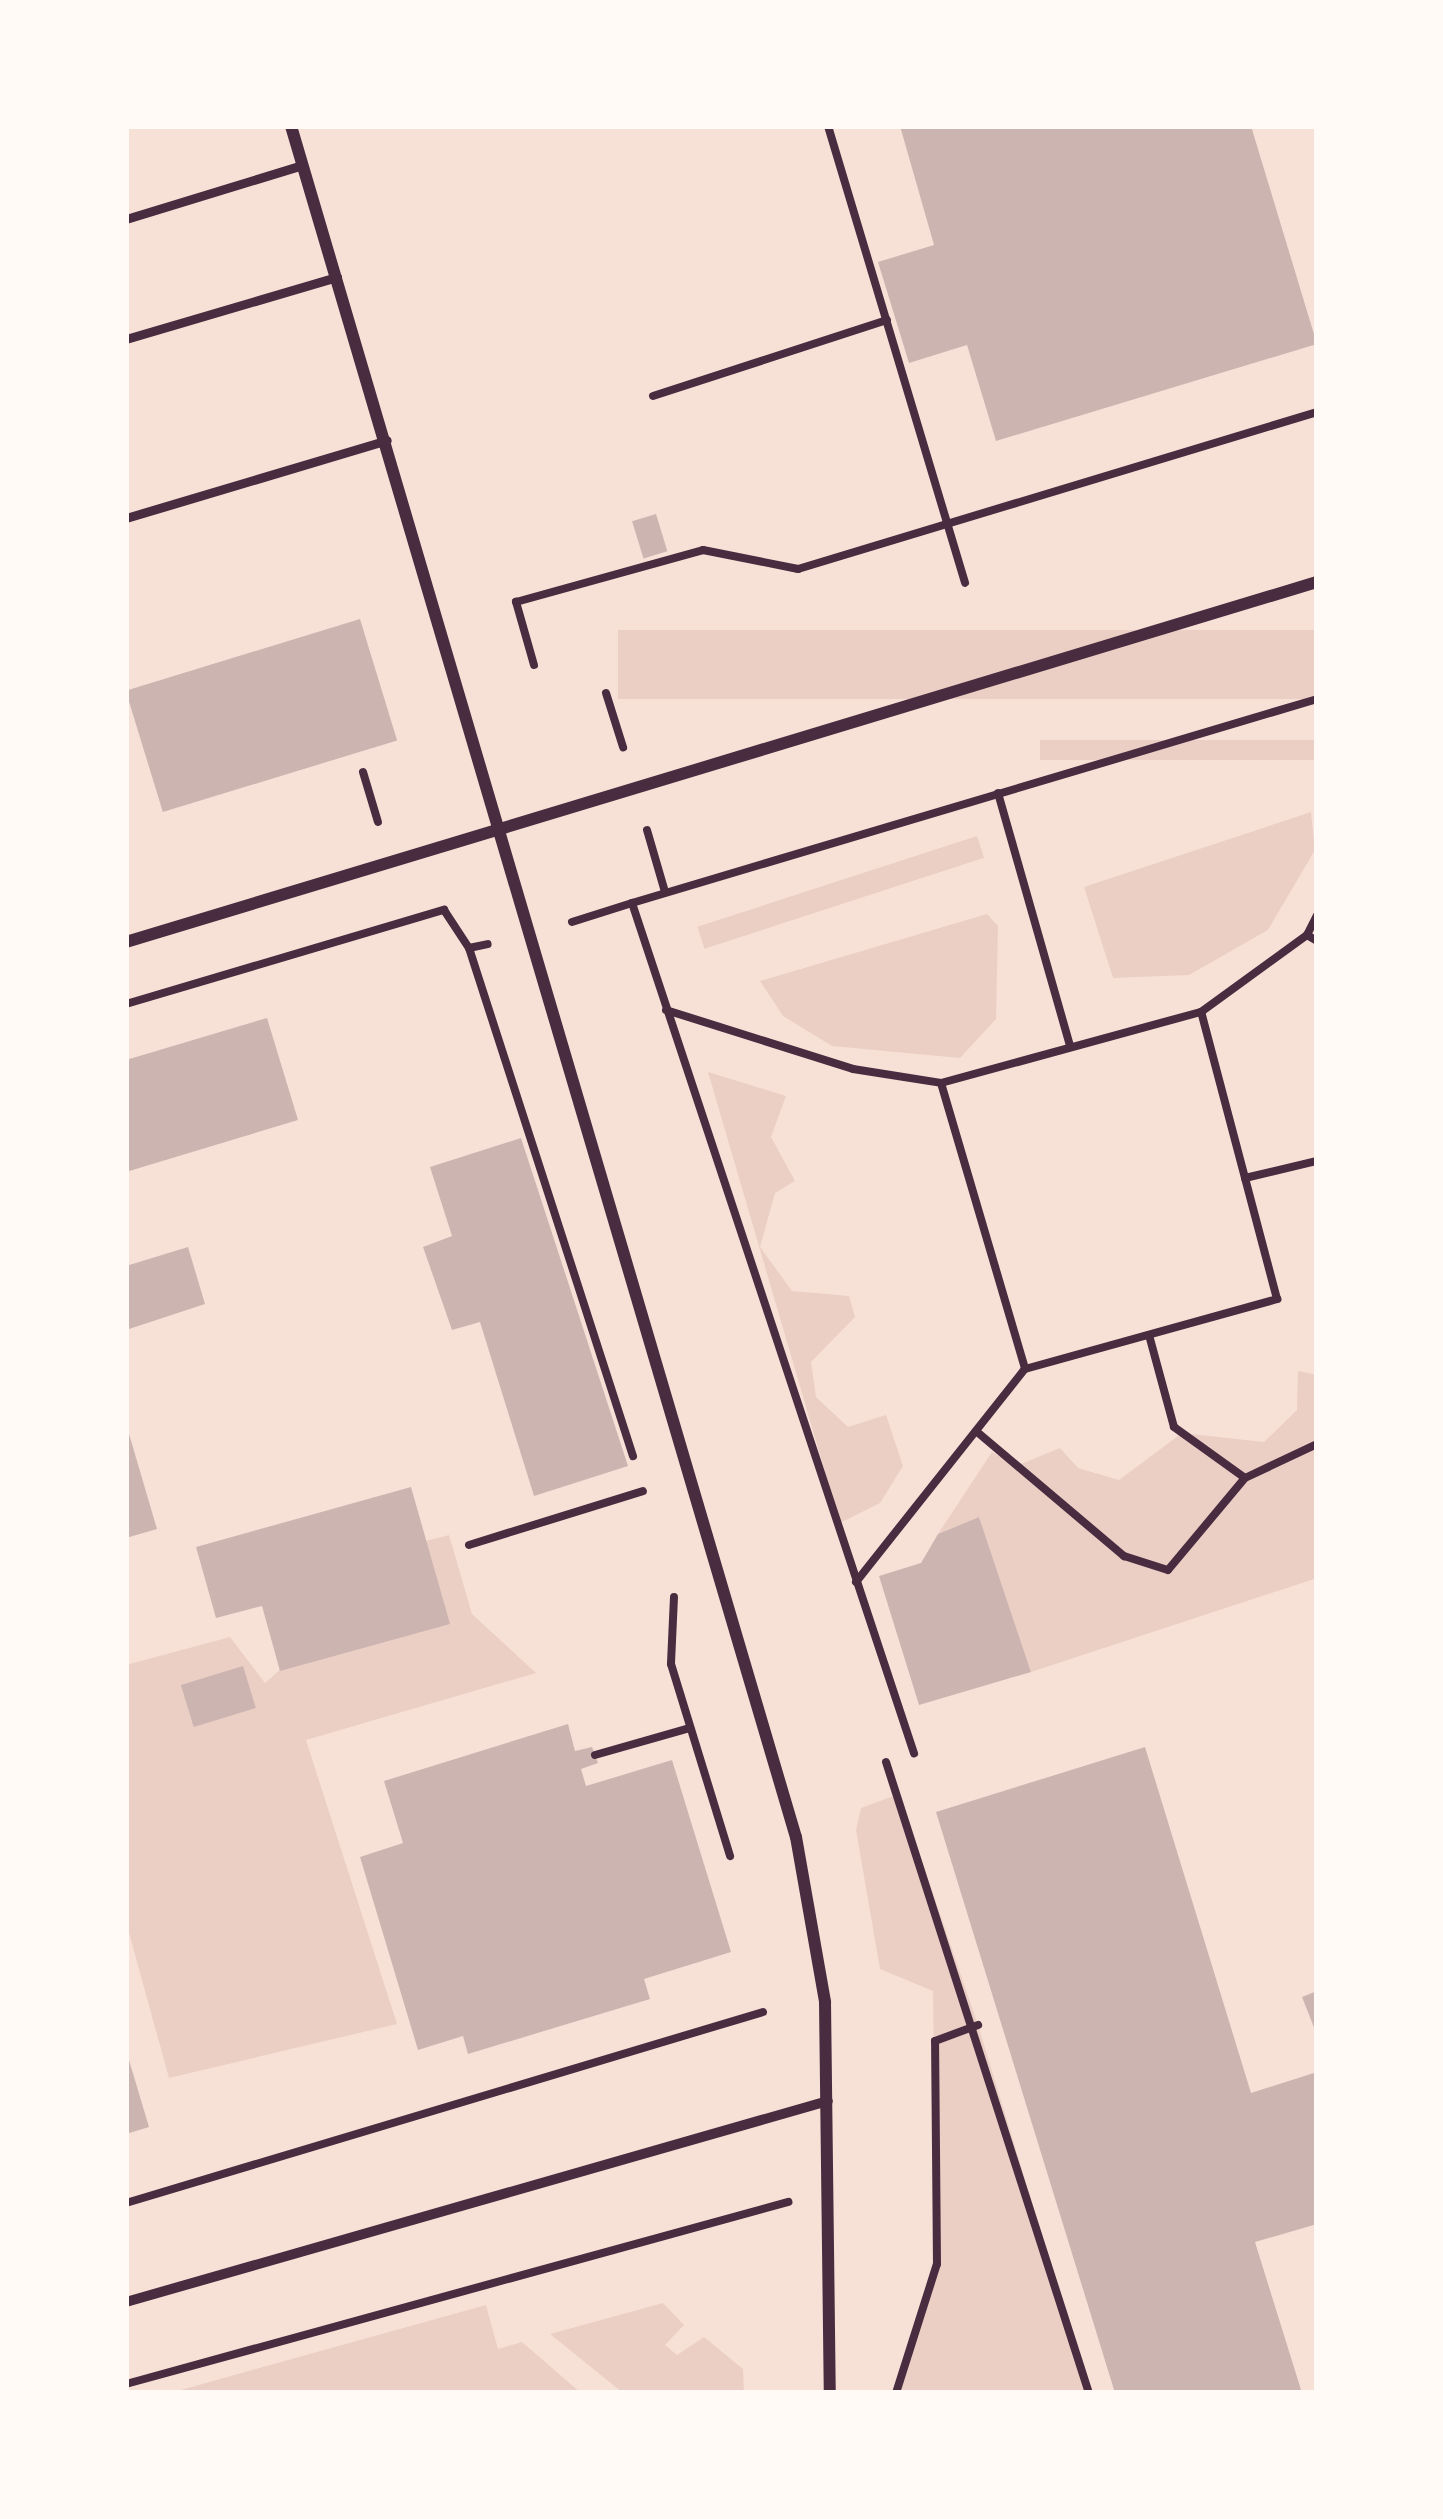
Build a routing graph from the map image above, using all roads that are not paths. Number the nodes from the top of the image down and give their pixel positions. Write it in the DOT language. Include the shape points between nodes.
graph roads {
  1 [pos="291,126"];
  2 [pos="303,165"];
  3 [pos="126,219"];
  4 [pos="337,277"];
  5 [pos="126,339"];
  6 [pos="387,440"];
  7 [pos="126,518"];
  8 [pos="1317,582"];
  9 [pos="504,828"];
  10 [pos="126,942"];
  11 [pos="828,2101"];
  12 [pos="126,2302"];
  13 [pos="830,2393"];
  1 -- 2 [label="street"];
  2 -- 3 [label="lane"];
  2 -- 4 [label="street"];
  4 -- 5 [label="lane"];
  4 -- 6 [label="street"];
  6 -- 7 [label="lane"];
  6 -- 9 [label="street"];
  8 -- 9 [label="street"];
  9 -- 10 [label="street"];
  9 -- 11 [label="street" via="796,1837 825,2002"];
  11 -- 12 [label="street"];
  11 -- 13 [label="street"];
}
